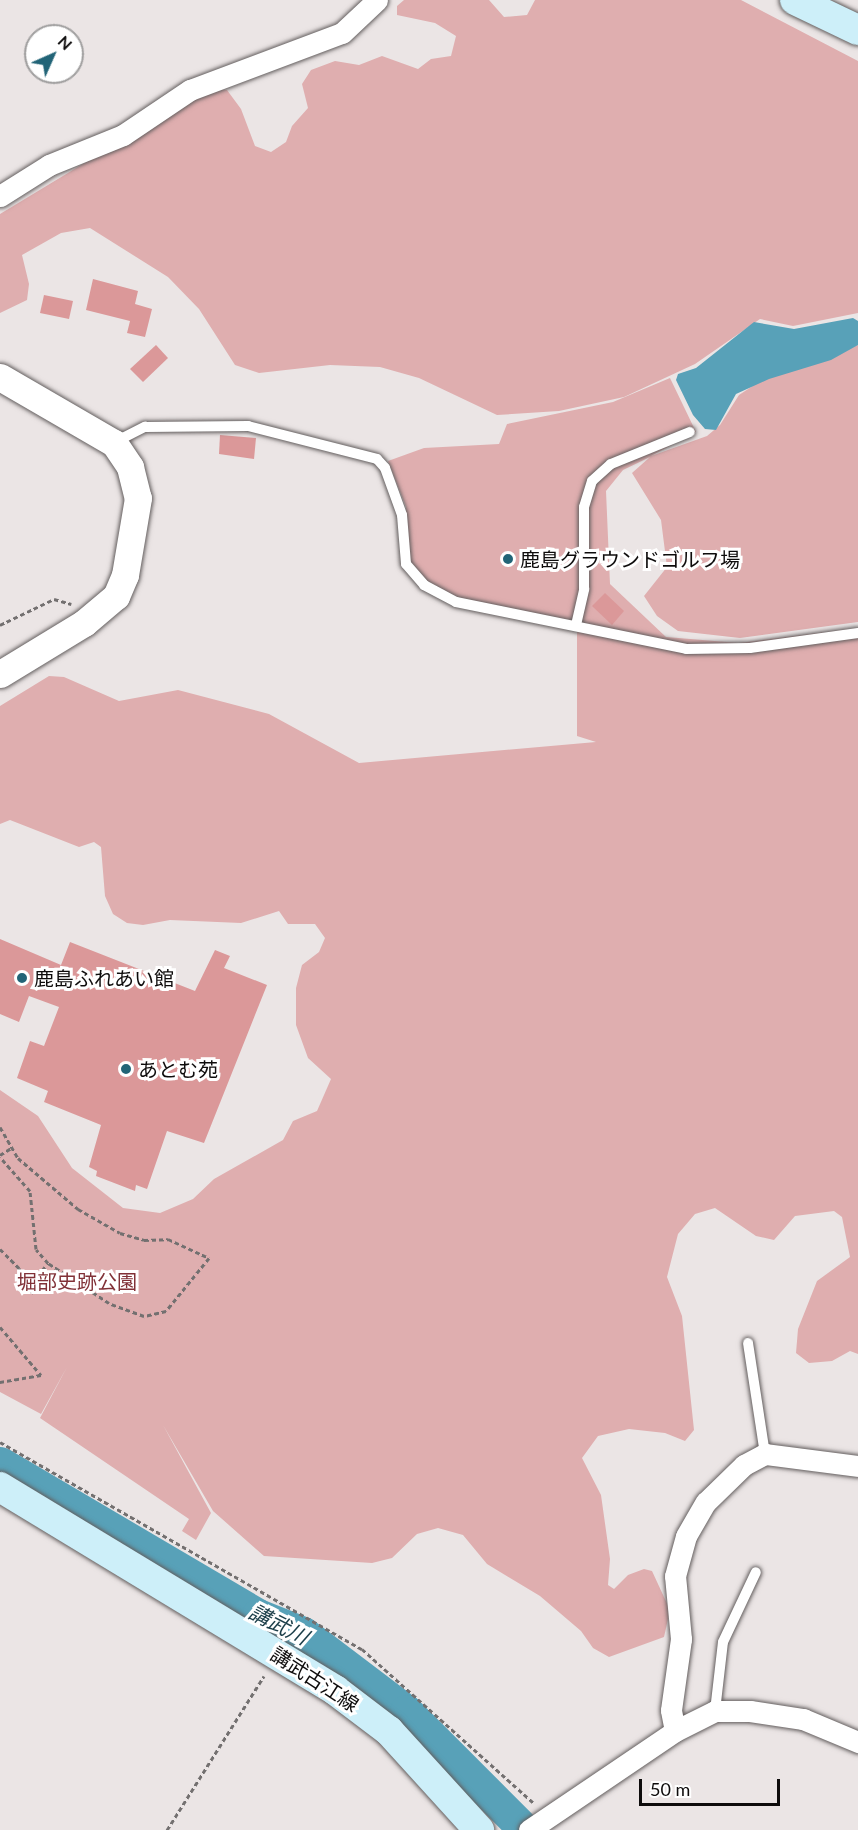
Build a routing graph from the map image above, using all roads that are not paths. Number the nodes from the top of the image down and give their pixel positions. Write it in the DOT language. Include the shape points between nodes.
graph roads {
  1 [pos="377,0"];
  2 [pos="795,0"];
  3 [pos="858,30"];
  4 [pos="0,196"];
  5 [pos="0,377"];
  6 [pos="690,432"];
  7 [pos="114,443"];
  8 [pos="576,625"];
  9 [pos="858,633"];
  10 [pos="0,674"];
  11 [pos="748,1343"];
  12 [pos="765,1454"];
  13 [pos="858,1466"];
  14 [pos="0,1487"];
  15 [pos="756,1572"];
  16 [pos="715,1711"];
  17 [pos="675,1731"];
  18 [pos="858,1742"];
  19 [pos="538,1822"];
  20 [pos="479,1830"];
  1 -- 4 [label="street" via="342,33 190,90 123,135 49,165"];
  2 -- 3 [label="main road"];
  5 -- 7 [label="street"];
  6 -- 8 [label="lane" via="611,464 592,481 585,494 584,589"];
  7 -- 8 [label="lane" via="138,428 248,426 377,459 385,468 402,515 406,564 424,585 456,602"];
  7 -- 10 [label="street" via="136,482 136,523 125,575 116,596 84,623"];
  8 -- 9 [label="lane" via="663,647 715,650"];
  11 -- 12 [label="lane"];
  12 -- 13 [label="street"];
  12 -- 17 [label="street" via="744,1466 706,1502 678,1556 675,1593 681,1639 671,1710"];
  14 -- 20 [label="main road, 講武古江線" via="278,1654 389,1731"];
  15 -- 16 [label="lane" via="723,1642"];
  16 -- 17 [label="street"];
  16 -- 18 [label="street" via="750,1711 803,1719"];
  17 -- 19 [label="street"];
}
